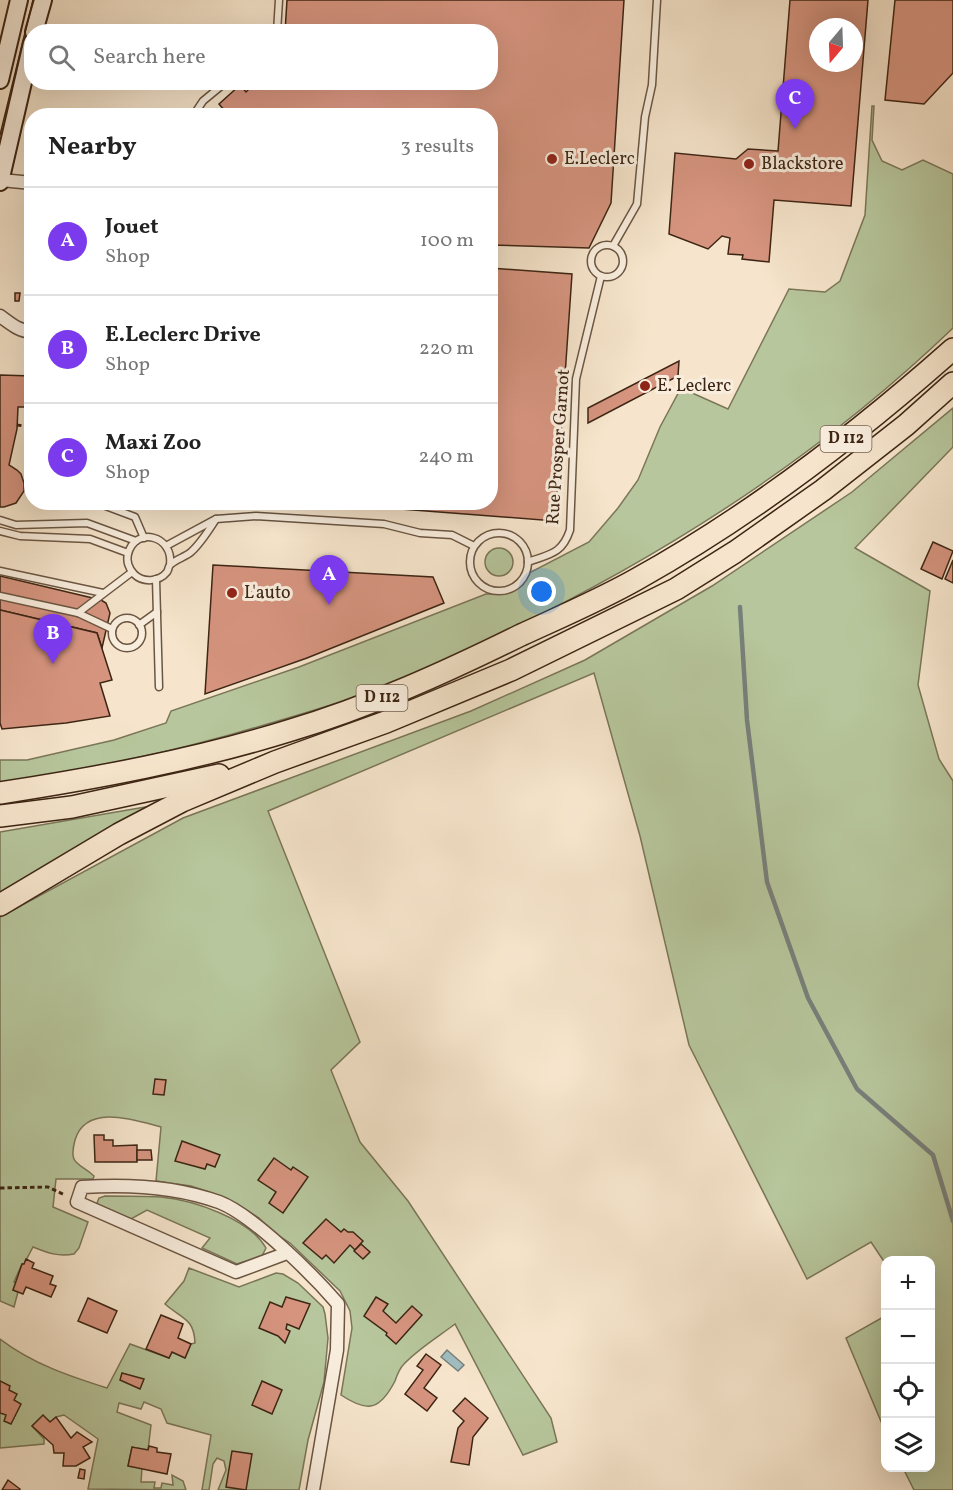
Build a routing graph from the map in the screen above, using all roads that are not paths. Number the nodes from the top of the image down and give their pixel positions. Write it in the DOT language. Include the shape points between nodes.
graph roads {
  1 [pos="19,0"];
  2 [pos="43,0"];
  3 [pos="279,0"];
  4 [pos="657,0"];
  5 [pos="36,24"];
  6 [pos="278,24"];
  7 [pos="24,78"];
  8 [pos="0,80"];
  9 [pos="216,90"];
  10 [pos="198,108"];
  11 [pos="0,181"];
  12 [pos="24,182"];
  13 [pos="613,246"];
  14 [pos="601,276"];
  15 [pos="0,316"];
  16 [pos="24,332"];
  17 [pos="953,349"];
  18 [pos="953,383"];
  19 [pos="116,510"];
  20 [pos="216,519"];
  21 [pos="0,520"];
  22 [pos="0,531"];
  23 [pos="144,538"];
  24 [pos="136,542"];
  25 [pos="166,546"];
  26 [pos="474,546"];
  27 [pos="128,553"];
  28 [pos="528,562"];
  29 [pos="170,565"];
  30 [pos="0,571"];
  31 [pos="132,572"];
  32 [pos="156,579"];
  33 [pos="103,593"];
  34 [pos="0,596"];
  35 [pos="157,612"];
  36 [pos="78,613"];
  37 [pos="139,625"];
  38 [pos="112,629"];
  39 [pos="159,687"];
  40 [pos="275,762"];
  41 [pos="0,793"];
  42 [pos="0,816"];
  43 [pos="0,904"];
  44 [pos="287,1253"];
  45 [pos="313,1490"];
  1 -- 8 [label="main road"];
  2 -- 5 [label="main road"];
  3 -- 6 [label="lane"];
  4 -- 13 [label="lane" via="652,85 637,204"];
  7 -- 11 [label="main road"];
  9 -- 10 [label="lane"];
  11 -- 12 [label="street"];
  13 -- 14 [label="lane" via="623,258 621,269 612,276"];
  13 -- 14 [label="lane" via="602,246 593,252 591,263"];
  14 -- 28 [label="lane, Rue Prosper Garnot" via="576,379 570,530 566,542 556,552"];
  15 -- 16 [label="street"];
  17 -- 41 [label="highway, D 112" via="829,453 733,520 636,579 466,663 289,731 146,768"];
  18 -- 40 [label="highway, D 112" via="824,490 676,590 511,670 386,722"];
  19 -- 23 [label="lane" via="135,517"];
  20 -- 25 [label="lane"];
  20 -- 26 [label="lane" via="256,516 384,524 420,533 452,535"];
  20 -- 29 [label="lane" via="191,552"];
  21 -- 24 [label="lane" via="16,525 87,524"];
  22 -- 27 [label="lane" via="20,536 90,539"];
  23 -- 24 [label="lane"];
  23 -- 25 [label="lane" via="155,538"];
  24 -- 27 [label="lane"];
  25 -- 29 [label="lane"];
  26 -- 28 [label="lane" via="486,535 511,535 523,546"];
  26 -- 28 [label="lane" via="469,562 474,578 495,591 511,588 523,578"];
  27 -- 31 [label="lane"];
  29 -- 32 [label="lane"];
  30 -- 33 [label="lane"];
  31 -- 32 [label="lane" via="143,580"];
  31 -- 33 [label="lane"];
  32 -- 35 [label="lane"];
  33 -- 36 [label="lane"];
  34 -- 36 [label="lane"];
  35 -- 37 [label="lane"];
  35 -- 39 [label="lane"];
  36 -- 38 [label="lane"];
  37 -- 38 [label="lane" via="127,618 117,621"];
  37 -- 38 [label="lane" via="140,639 129,648 115,643"];
  40 -- 42 [label="highway, D 112" via="72,807"];
  40 -- 43 [label="highway" via="182,801"];
  44 -- 44 [label="street" via="255,1224 221,1203 160,1187 82,1187 77,1202 236,1272"];
  44 -- 45 [label="street" via="338,1304 337,1350"];
}
